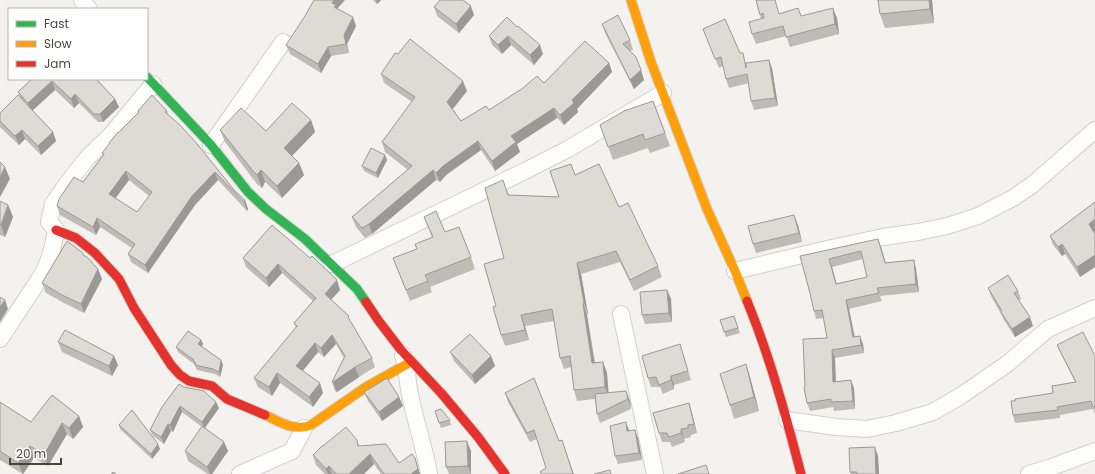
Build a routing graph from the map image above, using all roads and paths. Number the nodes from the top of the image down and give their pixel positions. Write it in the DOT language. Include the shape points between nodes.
graph roads {
  1 [pos="82,0"];
  2 [pos="631,0"];
  3 [pos="88,8"];
  4 [pos="283,42"];
  5 [pos="150,80"];
  6 [pos="662,93"];
  7 [pos="1095,130"];
  8 [pos="210,145"];
  9 [pos="56,230"];
  10 [pos="332,264"];
  11 [pos="735,271"];
  12 [pos="1095,308"];
  13 [pos="621,314"];
  14 [pos="0,338"];
  15 [pos="404,357"];
  16 [pos="787,420"];
  17 [pos="304,428"];
  18 [pos="1095,451"];
  19 [pos="240,474"];
  20 [pos="429,474"];
  21 [pos="505,474"];
  22 [pos="655,474"];
  23 [pos="801,474"];
  24 [pos="1029,474"];
  1 -- 3 [label="street"];
  2 -- 6 [label="street"];
  4 -- 8 [label="street"];
  5 -- 8 [label="street"];
  5 -- 9 [label="street" via="111,135 88,157 53,204 49,222"];
  6 -- 10 [label="street" via="568,149"];
  6 -- 11 [label="street" via="707,209"];
  7 -- 11 [label="street" via="1032,185 978,216 947,226 883,237"];
  8 -- 10 [label="street" via="248,192"];
  9 -- 14 [label="street" via="44,272"];
  9 -- 17 [label="street" via="76,238 95,253 119,279 134,308 180,375 189,381 212,386 227,399 278,421 296,428"];
  10 -- 15 [label="street" via="357,289"];
  11 -- 16 [label="street" via="759,330"];
  12 -- 16 [label="street" via="1048,329 1007,364 933,412 867,429"];
  13 -- 22 [label="street"];
  15 -- 17 [label="street" via="366,387"];
  15 -- 20 [label="street"];
  15 -- 21 [label="street" via="442,394 478,436"];
  16 -- 23 [label="street"];
  17 -- 19 [label="street" via="292,451"];
  18 -- 24 [label="street"];
}
